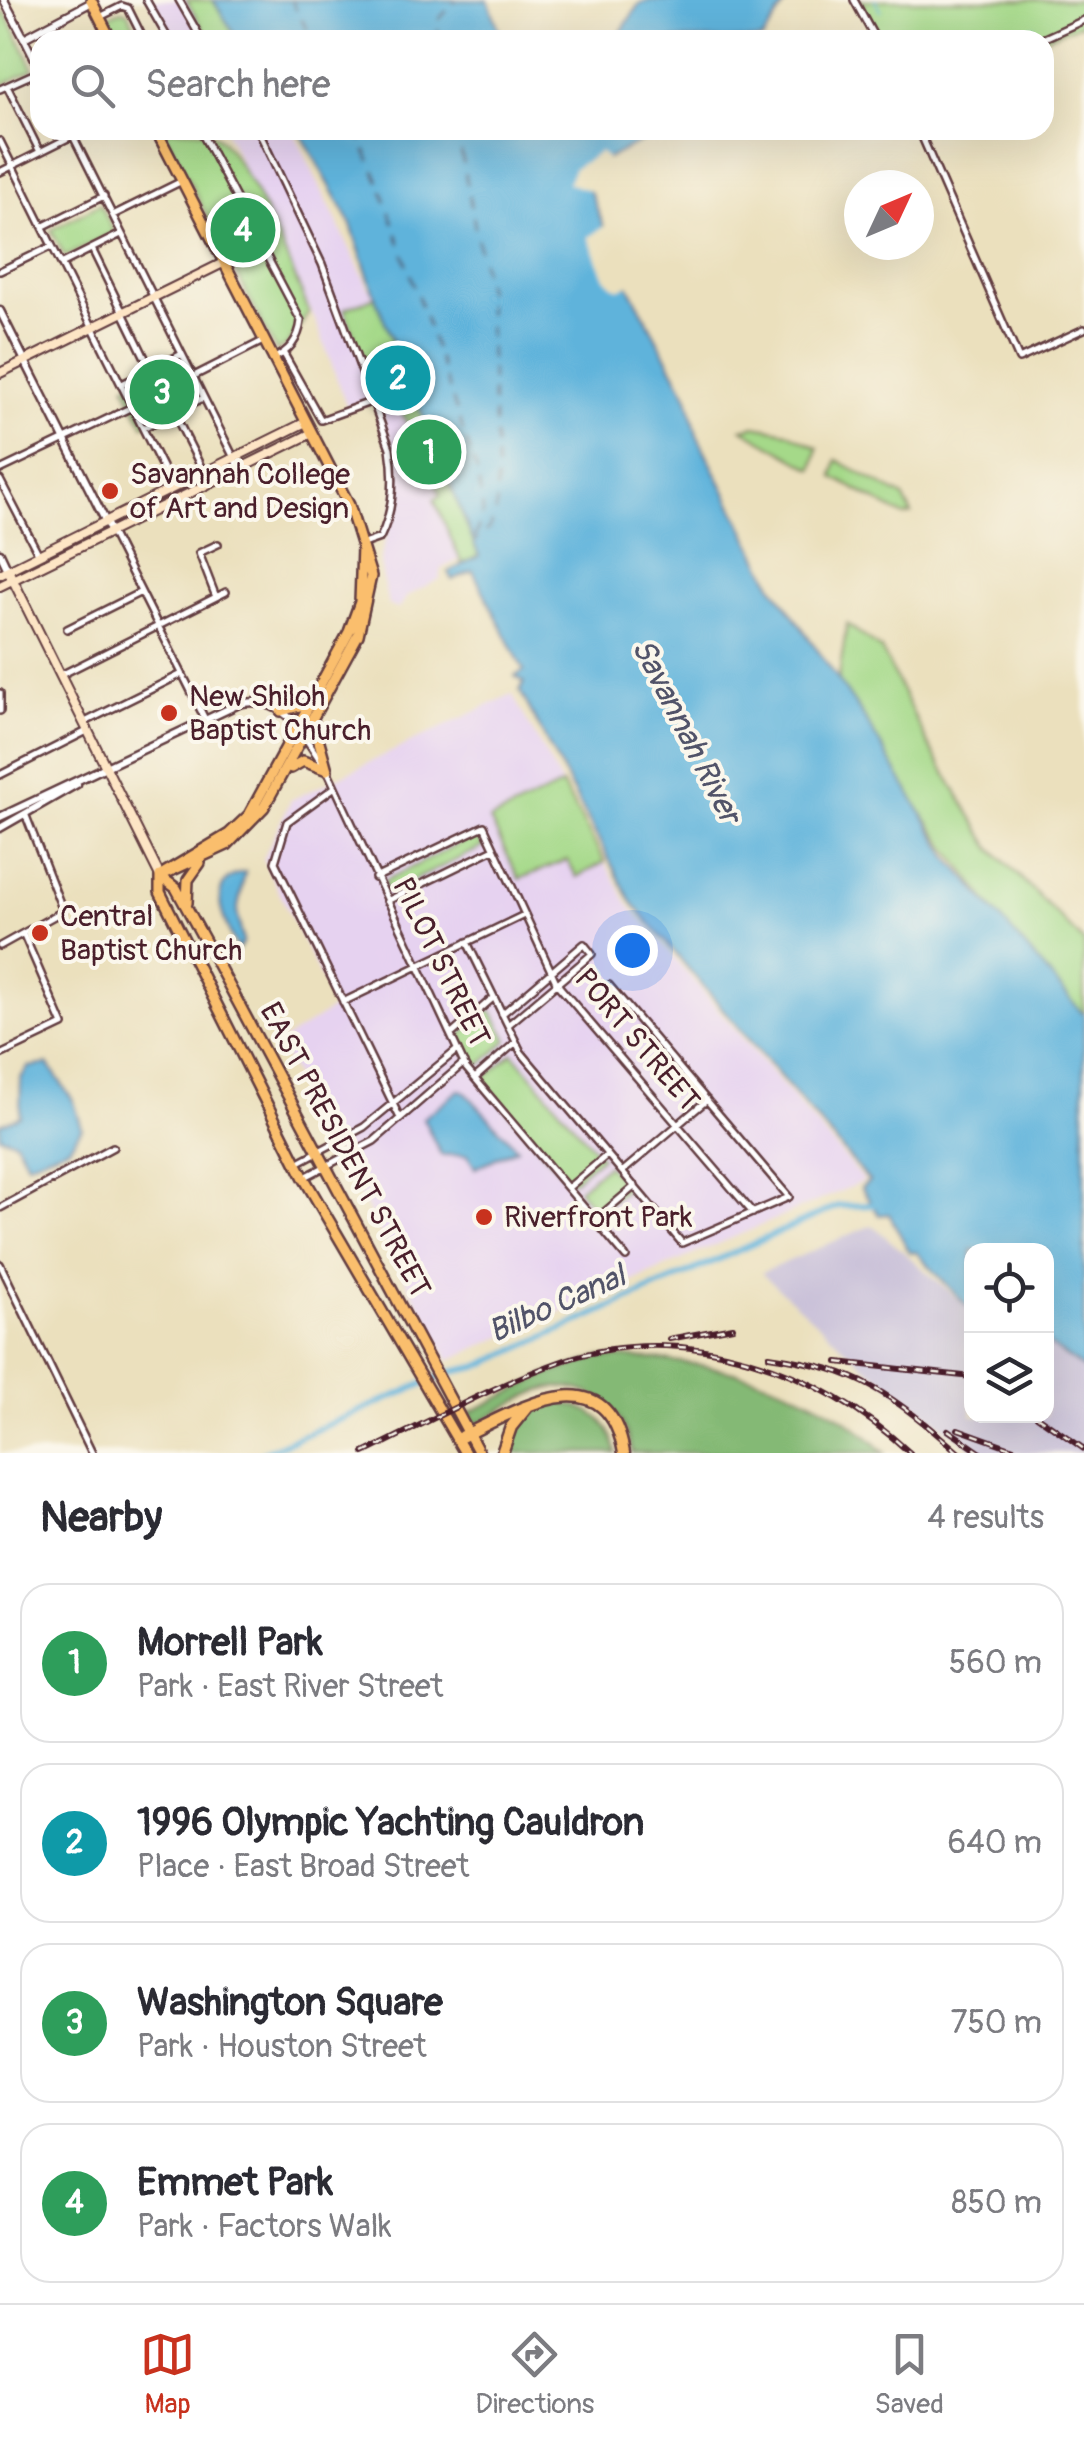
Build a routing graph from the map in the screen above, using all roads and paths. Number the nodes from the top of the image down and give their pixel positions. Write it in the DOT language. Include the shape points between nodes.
graph roads {
  1 [pos="146,0"];
  2 [pos="179,0"];
  3 [pos="854,0"];
  4 [pos="91,1"];
  5 [pos="4,3"];
  6 [pos="100,17"];
  7 [pos="1084,20"];
  8 [pos="38,30"];
  9 [pos="106,30"];
  10 [pos="139,30"];
  11 [pos="163,30"];
  12 [pos="196,30"];
  13 [pos="870,30"];
  14 [pos="1054,34"];
  15 [pos="30,35"];
  16 [pos="24,38"];
  17 [pos="30,50"];
  18 [pos="30,76"];
  19 [pos="4,88"];
  20 [pos="30,134"];
  21 [pos="0,140"];
  22 [pos="33,140"];
  23 [pos="60,140"];
  24 [pos="75,140"];
  25 [pos="161,140"];
  26 [pos="205,140"];
  27 [pos="263,140"];
  28 [pos="923,140"];
  29 [pos="40,152"];
  30 [pos="12,166"];
  31 [pos="0,172"];
  32 [pos="182,181"];
  33 [pos="104,196"];
  34 [pos="113,215"];
  35 [pos="42,227"];
  36 [pos="122,234"];
  37 [pos="52,246"];
  38 [pos="92,249"];
  39 [pos="223,263"];
  40 [pos="61,264"];
  41 [pos="0,271"];
  42 [pos="153,297"];
  43 [pos="0,311"];
  44 [pos="123,312"];
  45 [pos="92,328"];
  46 [pos="1084,329"];
  47 [pos="263,342"];
  48 [pos="182,354"];
  49 [pos="284,354"];
  50 [pos="272,359"];
  51 [pos="25,361"];
  52 [pos="152,370"];
  53 [pos="0,373"];
  54 [pos="194,376"];
  55 [pos="121,385"];
  56 [pos="204,398"];
  57 [pos="373,400"];
  58 [pos="132,407"];
  59 [pos="174,413"];
  60 [pos="304,423"];
  61 [pos="143,428"];
  62 [pos="64,438"];
  63 [pos="312,438"];
  64 [pos="237,463"];
  65 [pos="0,470"];
  66 [pos="207,478"];
  67 [pos="0,480"];
  68 [pos="174,490"];
  69 [pos="3,492"];
  70 [pos="106,522"];
  71 [pos="112,532"];
  72 [pos="218,544"];
  73 [pos="362,544"];
  74 [pos="0,553"];
  75 [pos="38,555"];
  76 [pos="4,572"];
  77 [pos="14,580"];
  78 [pos="0,586"];
  79 [pos="141,592"];
  80 [pos="226,592"];
  81 [pos="216,597"];
  82 [pos="159,627"];
  83 [pos="68,629"];
  84 [pos="182,674"];
  85 [pos="61,675"];
  86 [pos="0,692"];
  87 [pos="311,703"];
  88 [pos="0,710"];
  89 [pos="281,711"];
  90 [pos="314,717"];
  91 [pos="206,722"];
  92 [pos="87,726"];
  93 [pos="301,732"];
  94 [pos="108,769"];
  95 [pos="327,770"];
  96 [pos="0,775"];
  97 [pos="81,781"];
  98 [pos="335,788"];
  99 [pos="264,807"];
  100 [pos="26,816"];
  101 [pos="0,817"];
  102 [pos="0,828"];
  103 [pos="494,848"];
  104 [pos="202,861"];
  105 [pos="160,876"];
  106 [pos="375,878"];
  107 [pos="387,901"];
  108 [pos="187,909"];
  109 [pos="524,914"];
  110 [pos="24,935"];
  111 [pos="467,942"];
  112 [pos="0,946"];
  113 [pos="419,966"];
  114 [pos="552,972"];
  115 [pos="557,984"];
  116 [pos="609,985"];
  117 [pos="494,997"];
  118 [pos="344,1002"];
  119 [pos="502,1014"];
  120 [pos="508,1025"];
  121 [pos="452,1033"];
  122 [pos="516,1042"];
  123 [pos="457,1050"];
  124 [pos="0,1055"];
  125 [pos="464,1064"];
  126 [pos="475,1078"];
  127 [pos="706,1100"];
  128 [pos="392,1104"];
  129 [pos="399,1116"];
  130 [pos="678,1124"];
  131 [pos="113,1147"];
  132 [pos="316,1153"];
  133 [pos="607,1155"];
  134 [pos="296,1164"];
  135 [pos="324,1167"];
  136 [pos="622,1172"];
  137 [pos="304,1178"];
  138 [pos="635,1186"];
  139 [pos="568,1188"];
  140 [pos="0,1208"];
  141 [pos="753,1213"];
  142 [pos="595,1220"];
  143 [pos="626,1256"];
  144 [pos="0,1264"];
  145 [pos="532,1402"];
  146 [pos="469,1434"];
  147 [pos="457,1439"];
  148 [pos="92,1453"];
  149 [pos="465,1453"];
  150 [pos="479,1453"];
  151 [pos="502,1453"];
  152 [pos="624,1453"];
  1 -- 11 [label="street"];
  2 -- 12 [label="street"];
  3 -- 13 [label="street"];
  4 -- 6 [label="main road"];
  4 -- 8 [label="street"];
  5 -- 16 [label="street"];
  6 -- 9 [label="main road"];
  6 -- 10 [label="street" via="128,8"];
  7 -- 14 [label="street"];
  15 -- 16 [label="street"];
  16 -- 17 [label="street"];
  18 -- 19 [label="street"];
  19 -- 20 [label="street"];
  21 -- 30 [label="street"];
  22 -- 29 [label="street"];
  23 -- 29 [label="street"];
  24 -- 33 [label="street"];
  25 -- 32 [label="main road"];
  26 -- 49 [label="street" via="300,322 300,334"];
  27 -- 57 [label="street" via="313,241"];
  28 -- 46 [label="street" via="1019,359"];
  29 -- 30 [label="street"];
  30 -- 31 [label="street"];
  30 -- 35 [label="street"];
  32 -- 34 [label="street"];
  32 -- 39 [label="main road"];
  33 -- 34 [label="street"];
  33 -- 35 [label="street"];
  34 -- 36 [label="street"];
  35 -- 37 [label="street"];
  36 -- 38 [label="street"];
  36 -- 42 [label="street"];
  37 -- 40 [label="street"];
  37 -- 41 [label="street"];
  38 -- 40 [label="street"];
  38 -- 44 [label="street"];
  39 -- 42 [label="main road"];
  39 -- 47 [label="main road"];
  40 -- 45 [label="street"];
  42 -- 44 [label="main road"];
  42 -- 48 [label="street"];
  43 -- 51 [label="street"];
  44 -- 45 [label="main road"];
  44 -- 52 [label="street"];
  45 -- 51 [label="main road"];
  45 -- 55 [label="street"];
  47 -- 50 [label="main road"];
  47 -- 54 [label="street"];
  48 -- 52 [label="street"];
  48 -- 54 [label="street"];
  49 -- 50 [label="street"];
  49 -- 57 [label="street" via="321,420"];
  50 -- 60 [label="main road"];
  51 -- 53 [label="main road"];
  51 -- 62 [label="street"];
  52 -- 55 [label="street"];
  54 -- 56 [label="street"];
  55 -- 58 [label="street"];
  56 -- 59 [label="street"];
  56 -- 64 [label="street"];
  57 -- 73 [label="street" via="390,448 392,490 381,536"];
  58 -- 61 [label="street"];
  58 -- 62 [label="street"];
  59 -- 61 [label="street"];
  59 -- 66 [label="street"];
  60 -- 63 [label="main road"];
  60 -- 64 [label="main road"];
  61 -- 68 [label="street"];
  62 -- 65 [label="street"];
  62 -- 70 [label="street"];
  63 -- 64 [label="main road"];
  63 -- 73 [label="main road"];
  64 -- 66 [label="main road"];
  66 -- 68 [label="main road"];
  66 -- 71 [label="main road"];
  67 -- 69 [label="street"];
  68 -- 70 [label="main road"];
  69 -- 75 [label="street"];
  70 -- 71 [label="street"];
  70 -- 75 [label="main road"];
  71 -- 77 [label="main road"];
  71 -- 79 [label="street"];
  72 -- 81 [label="street" via="199,553"];
  73 -- 87 [label="main road" via="358,610"];
  73 -- 90 [label="main road" via="371,564 366,613"];
  74 -- 76 [label="street, EAST PRESIDENT STREET"];
  75 -- 76 [label="main road"];
  76 -- 77 [label="main road, EAST PRESIDENT STREET"];
  77 -- 78 [label="main road"];
  77 -- 85 [label="main road, EAST PRESIDENT STREET"];
  79 -- 82 [label="street"];
  79 -- 83 [label="street"];
  80 -- 81 [label="street"];
  81 -- 82 [label="street"];
  82 -- 84 [label="street"];
  82 -- 85 [label="street"];
  84 -- 91 [label="street"];
  84 -- 92 [label="street"];
  85 -- 92 [label="main road, EAST PRESIDENT STREET"];
  86 -- 88 [label="street"];
  87 -- 89 [label="main road"];
  87 -- 93 [label="main road"];
  89 -- 91 [label="street" via="252,701"];
  89 -- 93 [label="street"];
  90 -- 93 [label="main road"];
  90 -- 95 [label="main road"];
  91 -- 94 [label="street"];
  92 -- 94 [label="main road, EAST PRESIDENT STREET"];
  92 -- 96 [label="street"];
  93 -- 95 [label="street, PILOT STREET"];
  93 -- 99 [label="main road"];
  93 -- 105 [label="main road" via="250,814"];
  94 -- 97 [label="street"];
  94 -- 105 [label="main road, EAST PRESIDENT STREET"];
  95 -- 98 [label="street, PILOT STREET"];
  95 -- 99 [label="main road" via="298,762"];
  97 -- 100 [label="street"];
  97 -- 101 [label="street"];
  98 -- 106 [label="street, PILOT STREET"];
  98 -- 118 [label="street" via="287,822 275,862"];
  99 -- 104 [label="main road" via="227,846"];
  100 -- 102 [label="street"];
  100 -- 110 [label="street" via="63,911"];
  103 -- 106 [label="street, PORT STREET" via="484,826"];
  103 -- 107 [label="street"];
  103 -- 109 [label="street, PORT STREET"];
  104 -- 105 [label="main road"];
  104 -- 108 [label="main road" via="188,880"];
  105 -- 108 [label="main road, EAST PRESIDENT STREET"];
  105 -- 134 [label="main road, EAST PRESIDENT STREET" via="160,892"];
  106 -- 107 [label="street, PILOT STREET"];
  107 -- 113 [label="street, PILOT STREET"];
  108 -- 132 [label="main road, EAST PRESIDENT STREET"];
  109 -- 111 [label="street"];
  109 -- 114 [label="street, PORT STREET"];
  110 -- 112 [label="street"];
  110 -- 124 [label="street" via="63,1025"];
  111 -- 113 [label="street"];
  111 -- 117 [label="street"];
  113 -- 118 [label="street"];
  113 -- 121 [label="street, PILOT STREET"];
  114 -- 115 [label="street, PORT STREET"];
  114 -- 115 [label="street" via="584,944 592,954"];
  114 -- 119 [label="street"];
  115 -- 120 [label="street"];
  115 -- 130 [label="street, PORT STREET"];
  116 -- 127 [label="street"];
  117 -- 119 [label="street"];
  117 -- 121 [label="street"];
  118 -- 128 [label="street"];
  119 -- 120 [label="street"];
  120 -- 122 [label="street"];
  121 -- 123 [label="street, PILOT STREET"];
  122 -- 126 [label="street"];
  122 -- 133 [label="street"];
  123 -- 125 [label="street, PILOT STREET"];
  123 -- 128 [label="street"];
  125 -- 126 [label="street, PILOT STREET"];
  125 -- 129 [label="street"];
  126 -- 139 [label="street, PILOT STREET"];
  127 -- 130 [label="street"];
  127 -- 141 [label="street" via="789,1197"];
  128 -- 129 [label="street"];
  128 -- 132 [label="street"];
  129 -- 135 [label="street" via="374,1141"];
  130 -- 136 [label="street"];
  130 -- 141 [label="street, PORT STREET"];
  131 -- 140 [label="street"];
  132 -- 134 [label="street"];
  132 -- 135 [label="main road, EAST PRESIDENT STREET"];
  133 -- 136 [label="street"];
  133 -- 139 [label="street"];
  134 -- 137 [label="main road, EAST PRESIDENT STREET"];
  135 -- 137 [label="street"];
  135 -- 146 [label="main road, EAST PRESIDENT STREET"];
  136 -- 138 [label="street"];
  137 -- 147 [label="main road, EAST PRESIDENT STREET"];
  138 -- 141 [label="street" via="682,1242"];
  138 -- 142 [label="street"];
  139 -- 142 [label="street, PILOT STREET"];
  142 -- 143 [label="street, PILOT STREET"];
  144 -- 148 [label="street"];
  145 -- 146 [label="highway"];
  145 -- 151 [label="highway" via="511,1427"];
  145 -- 152 [label="highway" via="566,1396 596,1405 615,1424"];
  146 -- 147 [label="highway"];
  146 -- 150 [label="main road, EAST PRESIDENT STREET"];
  147 -- 149 [label="main road, EAST PRESIDENT STREET"];
}
